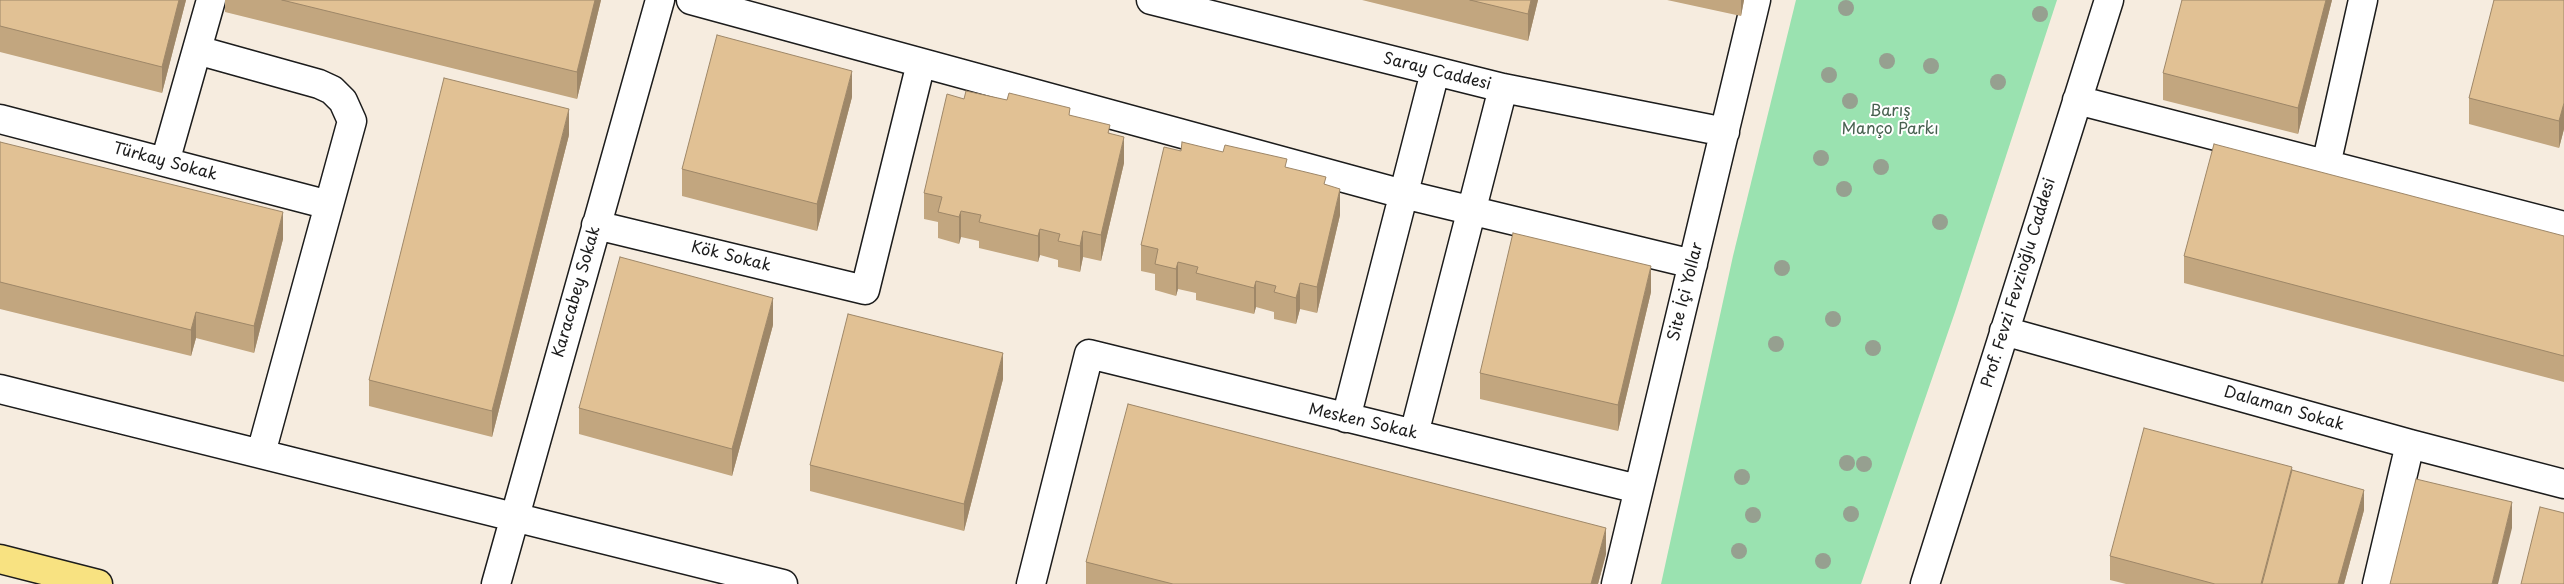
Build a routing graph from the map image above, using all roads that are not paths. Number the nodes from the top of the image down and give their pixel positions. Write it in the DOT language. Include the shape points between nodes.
graph roads {
  1 [pos="211,0"];
  2 [pos="660,0"];
  3 [pos="691,0"];
  4 [pos="1756,0"];
  5 [pos="2109,0"];
  6 [pos="2363,0"];
  7 [pos="1167,2"];
  8 [pos="197,50"];
  9 [pos="921,63"];
  10 [pos="1434,72"];
  11 [pos="1503,88"];
  12 [pos="2077,100"];
  13 [pos="0,119"];
  14 [pos="1725,132"];
  15 [pos="165,162"];
  16 [pos="2326,164"];
  17 [pos="1403,194"];
  18 [pos="329,205"];
  19 [pos="1471,210"];
  20 [pos="596,225"];
  21 [pos="2564,226"];
  22 [pos="1692,264"];
  23 [pos="2004,330"];
  24 [pos="0,389"];
  25 [pos="1346,418"];
  26 [pos="1414,434"];
  27 [pos="2410,444"];
  28 [pos="261,453"];
  29 [pos="2564,484"];
  30 [pos="1638,489"];
  31 [pos="514,518"];
  32 [pos="0,539"];
  33 [pos="0,560"];
  34 [pos="45,570"];
  35 [pos="1930,578"];
  36 [pos="98,584"];
  37 [pos="496,584"];
  38 [pos="783,584"];
  39 [pos="1031,584"];
  40 [pos="1616,584"];
  41 [pos="2377,584"];
  1 -- 8 [label="street"];
  2 -- 20 [label="street, Karacabey Sokak"];
  3 -- 9 [label="street"];
  4 -- 14 [label="street, Site İçi Yollar"];
  5 -- 12 [label="street, Prof. Fevzi Fevzioğlu Caddesi"];
  6 -- 16 [label="street"];
  7 -- 10 [label="street, Saray Caddesi"];
  8 -- 15 [label="street"];
  8 -- 18 [label="street" via="319,84 332,90 343,101 352,121"];
  9 -- 17 [label="street"];
  9 -- 20 [label="street, Kök Sokak" via="865,290"];
  10 -- 11 [label="street, Saray Caddesi"];
  10 -- 17 [label="street"];
  11 -- 14 [label="street, Saray Caddesi"];
  11 -- 19 [label="street"];
  12 -- 16 [label="street"];
  12 -- 23 [label="street, Prof. Fevzi Fevzioğlu Caddesi"];
  13 -- 15 [label="street, Türkay Sokak"];
  14 -- 22 [label="street, Site İçi Yollar"];
  15 -- 18 [label="street, Türkay Sokak"];
  16 -- 21 [label="street"];
  17 -- 19 [label="street"];
  17 -- 25 [label="street"];
  18 -- 28 [label="street"];
  19 -- 22 [label="street"];
  19 -- 26 [label="street"];
  20 -- 31 [label="street, Karacabey Sokak"];
  22 -- 30 [label="street, Site İçi Yollar"];
  23 -- 27 [label="street, Dalaman Sokak"];
  23 -- 35 [label="street, Prof. Fevzi Fevzioğlu Caddesi"];
  24 -- 28 [label="street"];
  25 -- 26 [label="street, Mesken Sokak"];
  25 -- 39 [label="street, Mesken Sokak" via="1089,354"];
  26 -- 30 [label="street, Mesken Sokak"];
  27 -- 29 [label="street, Dalaman Sokak"];
  27 -- 41 [label="street"];
  28 -- 31 [label="street"];
  30 -- 40 [label="street, Site İçi Yollar"];
  31 -- 37 [label="street, Karacabey Sokak"];
  31 -- 38 [label="street"];
  32 -- 34 [label="highway"];
  33 -- 34 [label="highway"];
  34 -- 36 [label="highway"];
}
